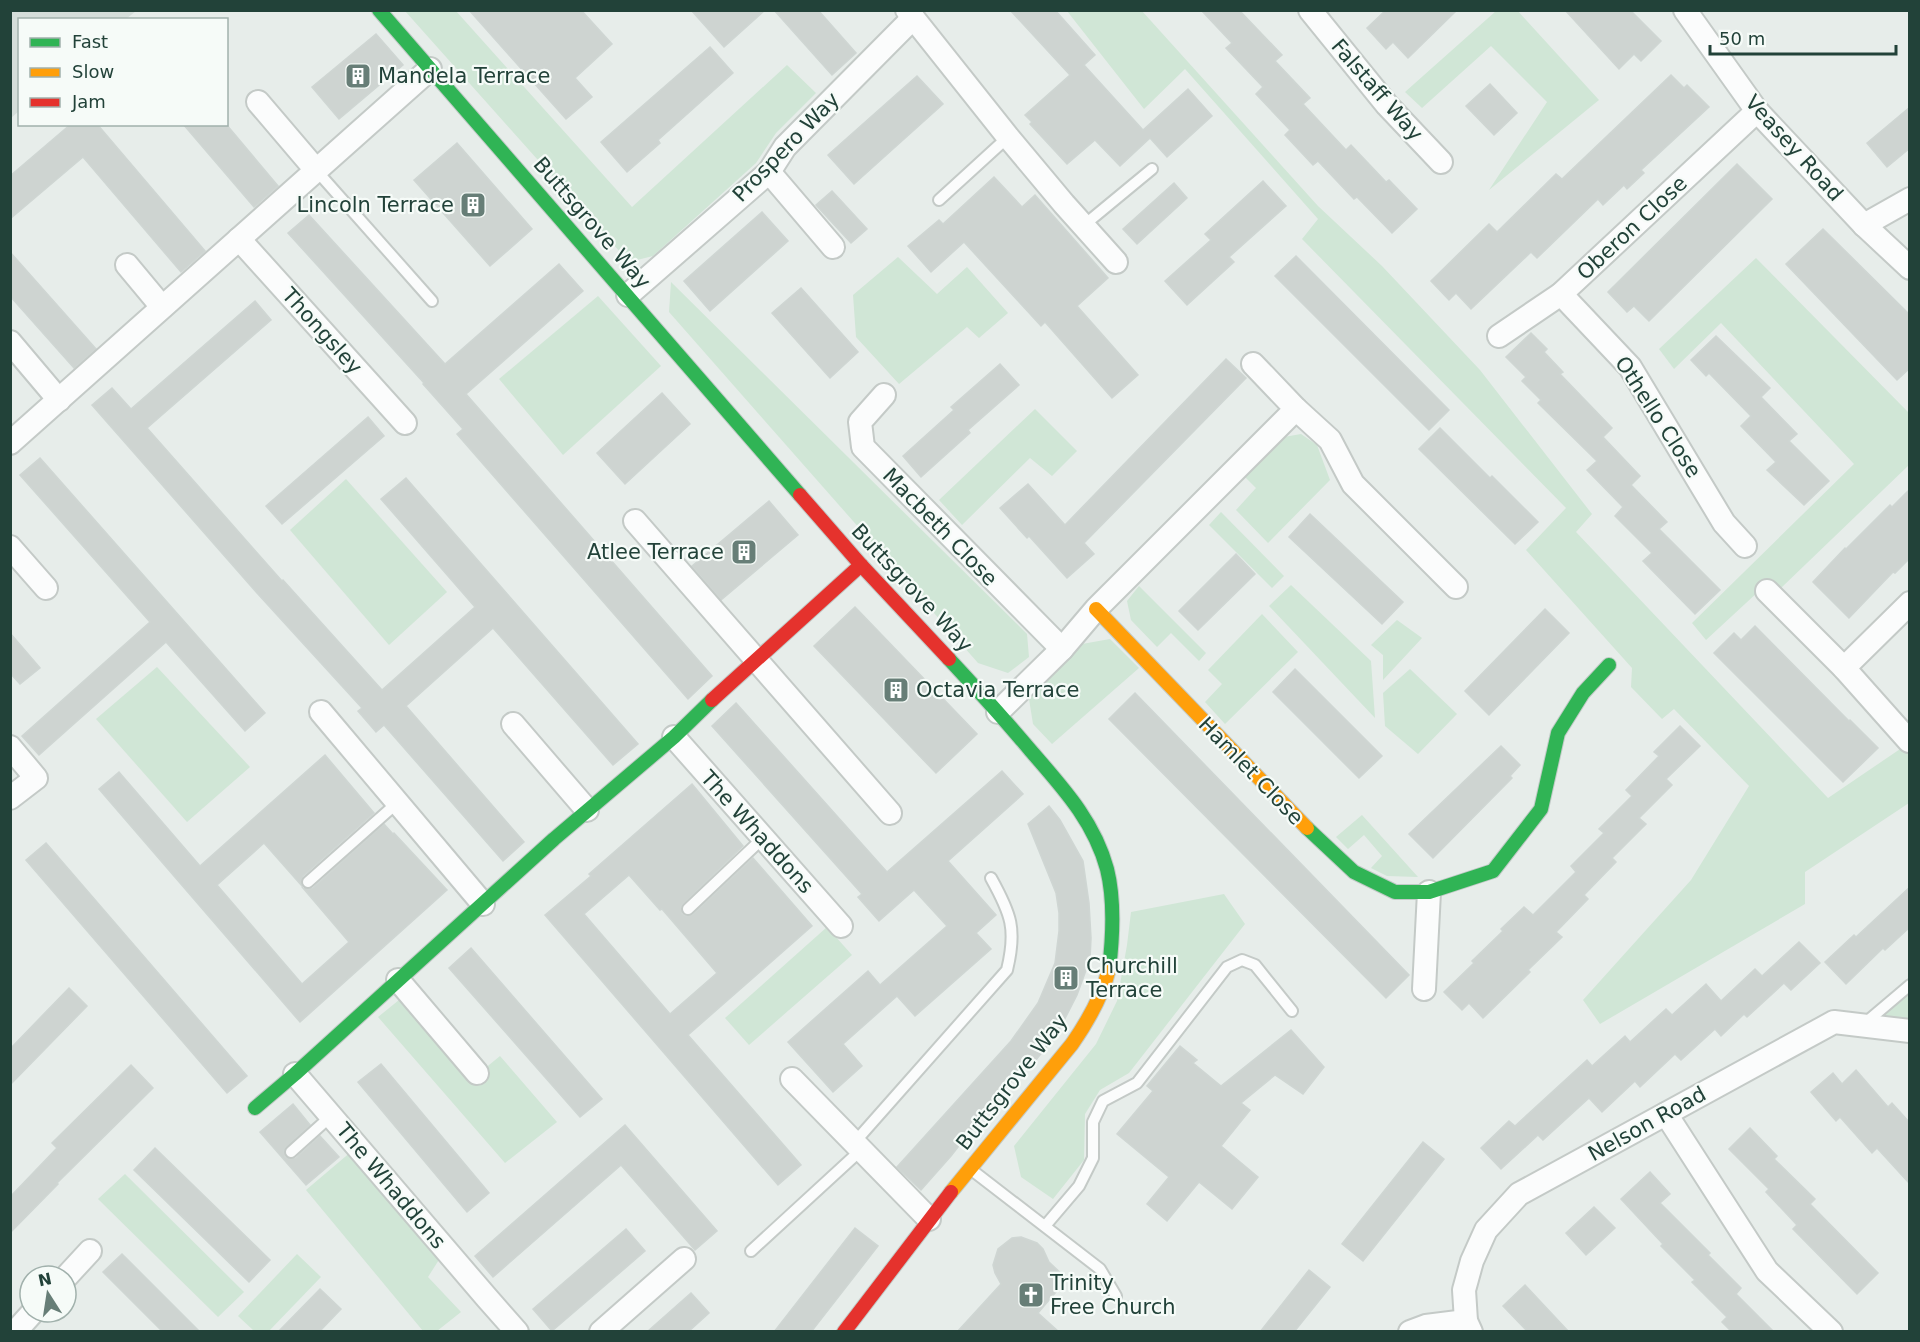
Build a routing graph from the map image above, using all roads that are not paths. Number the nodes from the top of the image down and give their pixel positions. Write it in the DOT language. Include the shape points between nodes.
graph roads {
  1 [pos="379,10"];
  2 [pos="1685,10"];
  3 [pos="1315,12"];
  4 [pos="910,14"];
  5 [pos="430,69"];
  6 [pos="258,102"];
  7 [pos="1756,111"];
  8 [pos="1008,137"];
  9 [pos="1441,162"];
  10 [pos="1152,169"];
  11 [pos="316,170"];
  12 [pos="769,172"];
  13 [pos="1910,199"];
  14 [pos="939,200"];
  15 [pos="1864,225"];
  16 [pos="1083,227"];
  17 [pos="238,239"];
  18 [pos="833,247"];
  19 [pos="1116,262"];
  20 [pos="128,265"];
  21 [pos="1910,268"];
  22 [pos="1561,294"];
  23 [pos="628,295"];
  24 [pos="432,301"];
  25 [pos="162,307"];
  26 [pos="1499,336"];
  27 [pos="10,342"];
  28 [pos="1253,364"];
  29 [pos="884,395"];
  30 [pos="59,400"];
  31 [pos="1296,409"];
  32 [pos="405,423"];
  33 [pos="10,443"];
  34 [pos="635,521"];
  35 [pos="1745,546"];
  36 [pos="10,547"];
  37 [pos="861,565"];
  38 [pos="1455,587"];
  39 [pos="46,588"];
  40 [pos="1767,591"];
  41 [pos="1910,603"];
  42 [pos="1096,609"];
  43 [pos="1062,649"];
  44 [pos="756,659"];
  45 [pos="1609,665"];
  46 [pos="1844,668"];
  47 [pos="321,712"];
  48 [pos="998,712"];
  49 [pos="513,724"];
  50 [pos="674,737"];
  51 [pos="1909,741"];
  52 [pos="10,747"];
  53 [pos="10,798"];
  54 [pos="397,803"];
  55 [pos="587,810"];
  56 [pos="890,813"];
  57 [pos="764,838"];
  58 [pos="991,878"];
  59 [pos="308,882"];
  60 [pos="1430,892"];
  61 [pos="483,904"];
  62 [pos="688,909"];
  63 [pos="841,926"];
  64 [pos="398,980"];
  65 [pos="1910,985"];
  66 [pos="1424,989"];
  67 [pos="1292,1011"];
  68 [pos="1863,1024"];
  69 [pos="1910,1031"];
  70 [pos="477,1073"];
  71 [pos="295,1074"];
  72 [pos="792,1079"];
  73 [pos="255,1108"];
  74 [pos="1666,1114"];
  75 [pos="331,1116"];
  76 [pos="858,1146"];
  77 [pos="291,1152"];
  78 [pos="971,1169"];
  79 [pos="929,1219"];
  80 [pos="1046,1226"];
  81 [pos="90,1251"];
  82 [pos="752,1251"];
  83 [pos="684,1259"];
  84 [pos="78,1264"];
  85 [pos="1116,1296"];
  86 [pos="1468,1326"];
  87 [pos="850,1330"];
  88 [pos="517,1332"];
  89 [pos="602,1332"];
  90 [pos="1410,1332"];
  91 [pos="1831,1332"];
  1 -- 5 [label="street, Buttsgrove Way"];
  2 -- 7 [label="street, Veasey Road"];
  3 -- 9 [label="street, Falstaff Way" via="1387,105"];
  4 -- 8 [label="street, Prospero Way"];
  4 -- 12 [label="street, Prospero Way" via="785,147"];
  5 -- 11 [label="street"];
  5 -- 23 [label="street, Buttsgrove Way"];
  6 -- 11 [label="street"];
  7 -- 15 [label="street, Veasey Road"];
  7 -- 22 [label="street, Oberon Close"];
  8 -- 14 [label="lane"];
  8 -- 16 [label="street, Prospero Way"];
  10 -- 16 [label="lane"];
  11 -- 17 [label="street"];
  11 -- 24 [label="lane"];
  12 -- 18 [label="street"];
  12 -- 23 [label="street, Prospero Way"];
  13 -- 15 [label="street"];
  15 -- 21 [label="street, Veasey Road"];
  16 -- 19 [label="street, Prospero Way"];
  17 -- 25 [label="street"];
  17 -- 32 [label="street, Thongsley"];
  20 -- 25 [label="street"];
  22 -- 26 [label="street, Oberon Close"];
  22 -- 35 [label="street, Othello Close" via="1630,367 1724,523"];
  23 -- 37 [label="street, Buttsgrove Way"];
  25 -- 30 [label="street"];
  27 -- 30 [label="street"];
  28 -- 31 [label="street"];
  29 -- 43 [label="street, Macbeth Close" via="860,422 863,447"];
  30 -- 33 [label="street"];
  31 -- 38 [label="street" via="1330,440 1353,484"];
  31 -- 42 [label="street"];
  34 -- 44 [label="street"];
  36 -- 39 [label="street"];
  37 -- 44 [label="street"];
  37 -- 48 [label="street, Buttsgrove Way"];
  40 -- 46 [label="street"];
  41 -- 46 [label="street"];
  42 -- 43 [label="street"];
  42 -- 60 [label="street, Hamlet Close" via="1322,844 1354,872 1395,892"];
  43 -- 48 [label="street"];
  44 -- 50 [label="street"];
  44 -- 56 [label="street"];
  45 -- 60 [label="street, Hamlet Close" via="1583,693 1558,733 1541,809 1493,871"];
  46 -- 51 [label="street"];
  47 -- 54 [label="street"];
  48 -- 78 [label="street, Buttsgrove Way" via="1073,798 1094,834 1107,870 1113,937 1109,971 1088,1020"];
  49 -- 55 [label="street"];
  50 -- 55 [label="street"];
  50 -- 57 [label="street, The Whaddons"];
  52 -- 53 [label="street" via="36,778"];
  54 -- 59 [label="lane"];
  54 -- 61 [label="street"];
  55 -- 61 [label="street"];
  57 -- 62 [label="lane"];
  57 -- 63 [label="street, The Whaddons"];
  58 -- 76 [label="lane" via="1006,904 1012,926 1007,970"];
  60 -- 66 [label="street"];
  61 -- 64 [label="street"];
  64 -- 70 [label="street"];
  64 -- 71 [label="street"];
  65 -- 68 [label="lane"];
  67 -- 80 [label="lane" via="1255,965 1242,960 1227,967 1137,1083 1103,1101 1093,1122 1093,1158 1079,1186"];
  68 -- 69 [label="street, Nelson Road"];
  68 -- 74 [label="street, Nelson Road" via="1834,1022"];
  71 -- 73 [label="street"];
  71 -- 75 [label="street, The Whaddons"];
  72 -- 76 [label="street"];
  74 -- 86 [label="street, Nelson Road" via="1519,1194 1486,1230 1472,1261 1464,1290"];
  74 -- 91 [label="street" via="1767,1271"];
  75 -- 77 [label="lane"];
  75 -- 88 [label="street, The Whaddons"];
  76 -- 79 [label="street"];
  76 -- 82 [label="lane"];
  78 -- 79 [label="street, Buttsgrove Way"];
  78 -- 80 [label="lane"];
  79 -- 87 [label="street, Buttsgrove Way"];
  80 -- 85 [label="lane" via="1100,1269"];
  81 -- 84 [label="street"];
  83 -- 89 [label="street"];
  86 -- 90 [label="street" via="1426,1326"];
}
